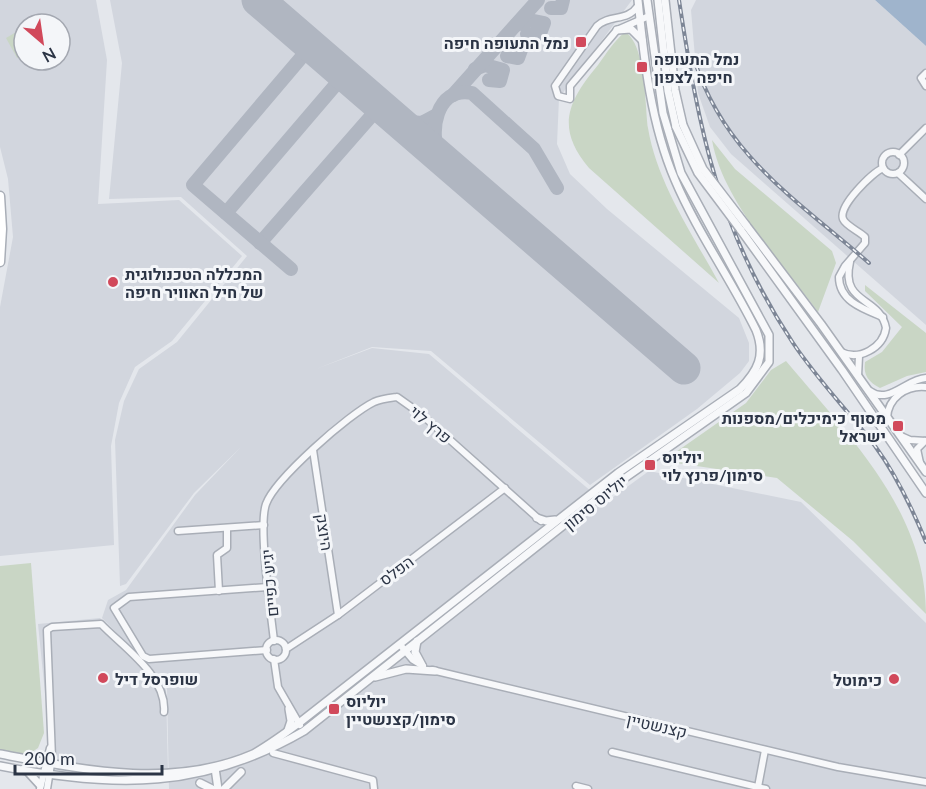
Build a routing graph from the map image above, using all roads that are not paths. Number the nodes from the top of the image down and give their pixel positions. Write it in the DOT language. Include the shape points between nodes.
graph roads {
  1 [pos="647,0"];
  2 [pos="658,0"];
  3 [pos="665,0"];
  4 [pos="638,3"];
  5 [pos="648,16"];
  6 [pos="640,21"];
  7 [pos="617,30"];
  8 [pos="643,41"];
  9 [pos="926,73"];
  10 [pos="926,86"];
  11 [pos="679,126"];
  12 [pos="926,128"];
  13 [pos="899,155"];
  14 [pos="883,168"];
  15 [pos="898,173"];
  16 [pos="0,196"];
  17 [pos="926,199"];
  18 [pos="743,227"];
  19 [pos="0,262"];
  20 [pos="840,351"];
  21 [pos="859,356"];
  22 [pos="858,378"];
  23 [pos="926,378"];
  24 [pos="865,387"];
  25 [pos="926,387"];
  26 [pos="887,419"];
  27 [pos="896,433"];
  28 [pos="926,441"];
  29 [pos="312,450"];
  30 [pos="923,469"];
  31 [pos="505,488"];
  32 [pos="926,493"];
  33 [pos="537,518"];
  34 [pos="560,518"];
  35 [pos="264,525"];
  36 [pos="548,527"];
  37 [pos="227,528"];
  38 [pos="178,531"];
  39 [pos="554,534"];
  40 [pos="539,535"];
  41 [pos="268,587"];
  42 [pos="219,591"];
  43 [pos="338,615"];
  44 [pos="418,640"];
  45 [pos="274,641"];
  46 [pos="399,643"];
  47 [pos="286,649"];
  48 [pos="267,650"];
  49 [pos="405,651"];
  50 [pos="274,659"];
  51 [pos="422,665"];
  52 [pos="435,671"];
  53 [pos="367,680"];
  54 [pos="289,709"];
  55 [pos="164,712"];
  56 [pos="298,723"];
  57 [pos="288,731"];
  58 [pos="304,731"];
  59 [pos="765,750"];
  60 [pos="612,752"];
  61 [pos="273,753"];
  62 [pos="0,754"];
  63 [pos="48,764"];
  64 [pos="0,766"];
  65 [pos="248,767"];
  66 [pos="215,768"];
  67 [pos="27,771"];
  68 [pos="46,775"];
  69 [pos="218,779"];
  70 [pos="926,782"];
  71 [pos="184,784"];
  72 [pos="576,786"];
  73 [pos="40,787"];
  74 [pos="759,787"];
  75 [pos="47,789"];
  76 [pos="212,789"];
  77 [pos="218,789"];
  78 [pos="224,789"];
  79 [pos="374,789"];
  80 [pos="588,789"];
  81 [pos="766,789"];
  1 -- 5 [label="street, יוליוס סימון"];
  2 -- 11 [label="street" via="668,91"];
  3 -- 11 [label="street"];
  4 -- 6 [label="street, יוליוס סימון"];
  4 -- 7 [label="street" via="628,16 607,19 597,26 555,86 558,96 570,99 570,86"];
  5 -- 6 [label="street"];
  5 -- 39 [label="street, יוליוס סימון" via="663,113 681,173 766,330 769,362 746,393 608,490"];
  6 -- 7 [label="street"];
  6 -- 8 [label="street, יוליוס סימון"];
  7 -- 8 [label="street" via="635,31"];
  8 -- 34 [label="street, יוליוס סימון" via="655,116 667,158 684,201 756,330 760,360 756,373 740,389"];
  9 -- 10 [label="street" via="921,78"];
  11 -- 18 [label="street, bridge"];
  12 -- 13 [label="street"];
  13 -- 14 [label="street" via="886,155"];
  13 -- 15 [label="street" via="903,164"];
  14 -- 15 [label="street" via="891,174"];
  14 -- 21 [label="street" via="842,209 845,222 865,237 865,243 839,277 841,290 862,309 883,317 885,334"];
  15 -- 17 [label="street"];
  16 -- 19 [label="main road"];
  18 -- 20 [label="street"];
  18 -- 32 [label="street"];
  20 -- 21 [label="street"];
  20 -- 22 [label="street"];
  21 -- 22 [label="street"];
  22 -- 24 [label="street"];
  23 -- 24 [label="street" via="909,381 886,396"];
  24 -- 26 [label="street"];
  25 -- 26 [label="street" via="911,388 893,399 887,408"];
  26 -- 27 [label="street"];
  27 -- 28 [label="street" via="910,440"];
  27 -- 30 [label="street"];
  28 -- 30 [label="street" via="917,449"];
  29 -- 31 [label="street, פרץ לוי" via="375,401 397,397"];
  29 -- 35 [label="street, פרץ לוי" via="274,489 266,503"];
  29 -- 43 [label="street, היוצק"];
  31 -- 33 [label="street, פרץ לוי"];
  31 -- 43 [label="street, הפלס"];
  33 -- 34 [label="street" via="549,522"];
  33 -- 36 [label="street, פרץ לוי"];
  33 -- 40 [label="street" via="542,528"];
  34 -- 36 [label="street, יוליוס סימון"];
  35 -- 37 [label="street"];
  35 -- 41 [label="street, יגיע כפיים"];
  36 -- 39 [label="street, פרץ לוי"];
  36 -- 40 [label="street, יוליוס סימון"];
  37 -- 38 [label="street"];
  37 -- 42 [label="street" via="227,549 218,555"];
  39 -- 44 [label="street, יוליוס סימון"];
  40 -- 46 [label="street, יוליוס סימון"];
  41 -- 42 [label="street"];
  41 -- 45 [label="street, יגיע כפיים"];
  42 -- 48 [label="street" via="129,597 114,608 143,656 149,659"];
  43 -- 47 [label="street, הפלס"];
  44 -- 49 [label="street, יוליוס סימון"];
  44 -- 51 [label="street" via="414,652"];
  45 -- 47 [label="street" via="280,641"];
  45 -- 48 [label="street"];
  46 -- 49 [label="street, קצנשטיין"];
  46 -- 56 [label="street, יוליוס סימון"];
  47 -- 50 [label="street" via="283,657"];
  48 -- 50 [label="street"];
  49 -- 51 [label="street, קצנשטיין"];
  49 -- 53 [label="street, יוליוס סימון"];
  50 -- 54 [label="street" via="278,687"];
  51 -- 52 [label="street, קצנשטיין"];
  52 -- 53 [label="street" via="397,669"];
  52 -- 59 [label="street, קצנשטיין"];
  53 -- 58 [label="street, יוליוס סימון"];
  54 -- 56 [label="street"];
  54 -- 57 [label="street"];
  55 -- 63 [label="street" via="162,690 153,676 101,624 52,627 46,636"];
  56 -- 57 [label="street, יוליוס סימון"];
  56 -- 58 [label="street"];
  57 -- 66 [label="street, יוליוס סימון" via="251,755"];
  58 -- 61 [label="street, יוליוס סימון"];
  59 -- 70 [label="street, קצנשטיין"];
  59 -- 74 [label="street"];
  60 -- 74 [label="street"];
  61 -- 65 [label="street, יוליוס סימון"];
  61 -- 79 [label="street" via="373,780"];
  62 -- 63 [label="street, יוליוס סימון"];
  63 -- 66 [label="street, יוליוס סימון" via="147,777"];
  63 -- 68 [label="street"];
  64 -- 67 [label="street"];
  65 -- 69 [label="street, יוליוס סימון"];
  65 -- 78 [label="street"];
  66 -- 69 [label="street"];
  67 -- 68 [label="street"];
  67 -- 73 [label="street"];
  68 -- 71 [label="street" via="124,787"];
  68 -- 73 [label="street"];
  68 -- 75 [label="street"];
  69 -- 76 [label="street, יוליוס סימון" via="194,783"];
  69 -- 77 [label="street"];
  72 -- 80 [label="street"];
  74 -- 81 [label="street"];
}
